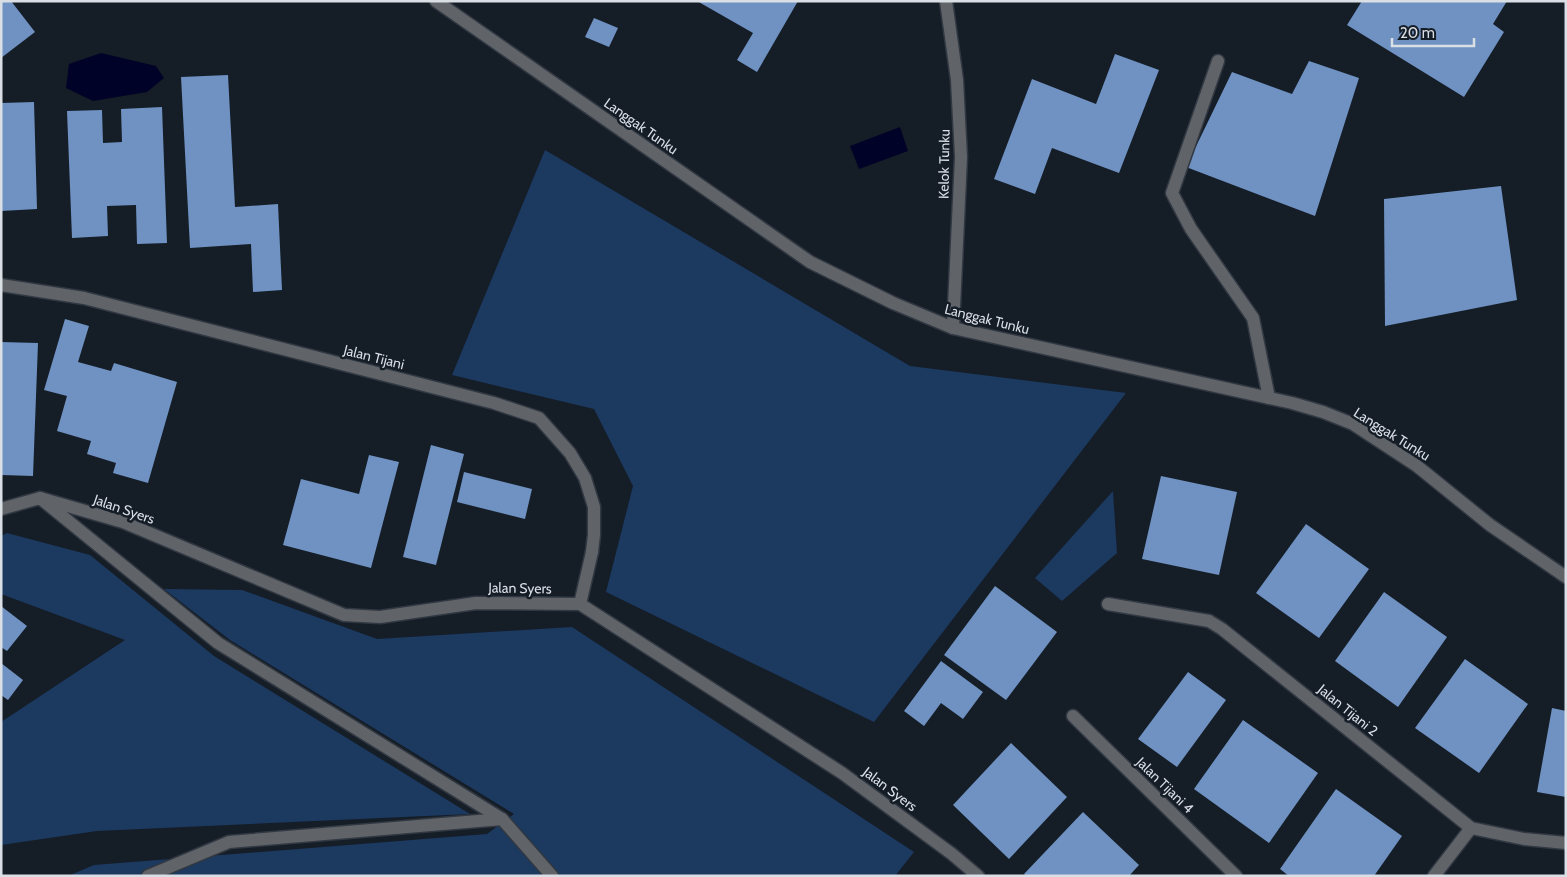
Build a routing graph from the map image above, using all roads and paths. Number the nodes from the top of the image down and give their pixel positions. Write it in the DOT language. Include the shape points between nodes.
graph roads {
  1 [pos="436,1"];
  2 [pos="946,1"];
  3 [pos="1218,61"];
  4 [pos="1,285"];
  5 [pos="953,328"];
  6 [pos="1269,398"];
  7 [pos="40,498"];
  8 [pos="1,508"];
  9 [pos="1566,577"];
  10 [pos="580,604"];
  11 [pos="1108,604"];
  12 [pos="1073,716"];
  13 [pos="502,820"];
  14 [pos="1471,828"];
  15 [pos="1566,844"];
  16 [pos="148,876"];
  17 [pos="552,876"];
  18 [pos="978,876"];
  19 [pos="1236,876"];
  20 [pos="1434,876"];
  1 -- 5 [label="street, Langgak Tunku" via="810,262"];
  2 -- 5 [label="street, Kelok Tunku" via="957,80 961,157"];
  3 -- 6 [label="street" via="1172,193 1191,229 1253,318"];
  4 -- 10 [label="street, Jalan Tijani" via="84,298 494,403 539,418 570,453 584,478 594,507 592,552"];
  5 -- 6 [label="street, Langgak Tunku"];
  6 -- 9 [label="street, Langgak Tunku" via="1323,412 1353,424 1417,466 1490,525"];
  7 -- 8 [label="street"];
  7 -- 10 [label="street, Jalan Syers" via="123,522 344,615 380,617 476,603"];
  7 -- 13 [label="street" via="218,643"];
  10 -- 18 [label="street, Jalan Syers" via="842,773"];
  11 -- 14 [label="street, Jalan Tijani 2" via="1209,621 1222,629"];
  12 -- 19 [label="street, Jalan Tijani 4"];
  13 -- 16 [label="street" via="228,842"];
  13 -- 17 [label="street"];
  14 -- 15 [label="street, Jalan Tijani 2"];
  14 -- 20 [label="street"];
}
